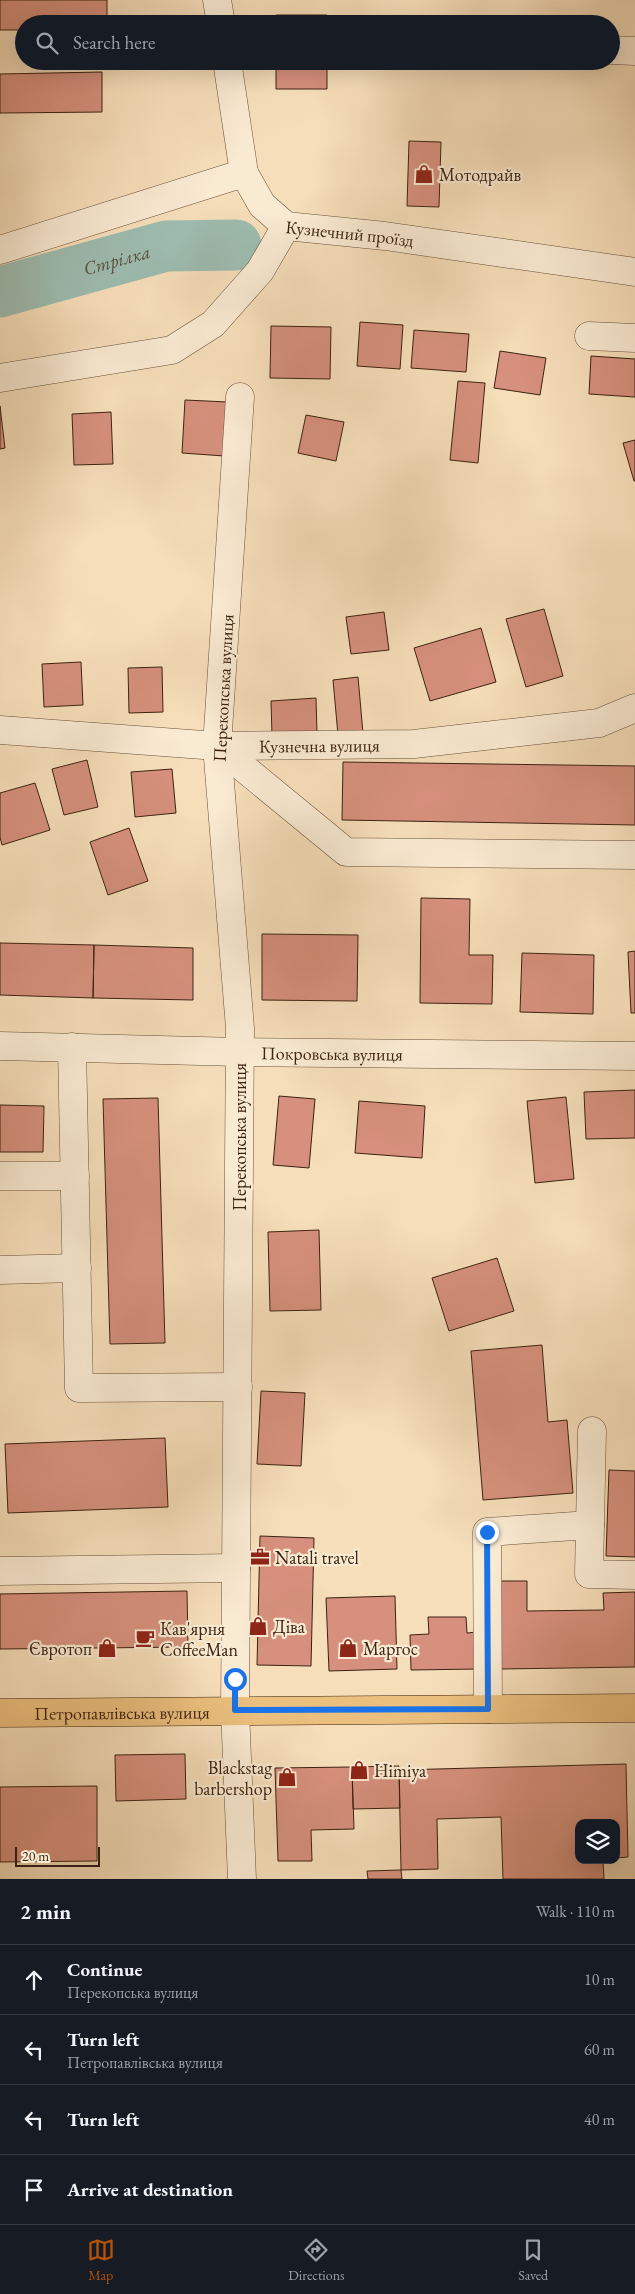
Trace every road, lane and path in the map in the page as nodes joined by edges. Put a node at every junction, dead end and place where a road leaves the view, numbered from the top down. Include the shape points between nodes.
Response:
1 (217, 0) edge
2 (220, 15) edge
3 (620, 51) edge
4 (635, 52) edge
5 (228, 70) edge
6 (244, 173) junction
7 (286, 226) junction
8 (0, 250) edge
9 (635, 272) edge
10 (589, 336) dead end
11 (635, 338) edge
12 (0, 378) edge
13 (240, 397) dead end
14 (635, 708) edge
15 (0, 730) edge
16 (217, 746) junction
17 (635, 855) edge
18 (0, 1046) edge
19 (72, 1047) junction
20 (240, 1052) junction
21 (635, 1056) edge
22 (0, 1176) edge
23 (75, 1176) junction
24 (77, 1268) junction
25 (0, 1270) edge
26 (238, 1387) junction
27 (592, 1430) dead end
28 (590, 1525) junction
29 (236, 1568) junction
30 (0, 1571) edge
31 (635, 1575) edge
32 (635, 1708) edge
33 (488, 1709) junction
34 (235, 1710) junction
35 (0, 1713) edge
36 (242, 1879) edge

1 - 2 street
3 - 4 street
5 - 6 street
6 - 7 street via 262,205
6 - 8 street
7 - 9 street, Кузнечний проїзд via 385,236
7 - 12 street, Кузнечний проїзд via 260,271 212,324 172,350
10 - 11 street
13 - 16 street, Перекопська вулиця
14 - 16 street, Кузнечна вулиця via 599,723 414,744
15 - 16 street, Кузнечна вулиця
16 - 17 street via 346,852
16 - 20 street, Перекопська вулиця
18 - 19 street, Покровська вулиця
19 - 20 street, Покровська вулиця
19 - 23 street
20 - 21 street, Покровська вулиця
20 - 26 street, Перекопська вулиця
22 - 23 street
23 - 24 street
24 - 25 street
24 - 26 street via 79,1388
26 - 29 street, Перекопська вулиця
27 - 28 street
28 - 31 street via 589,1574
28 - 33 street via 487,1532
29 - 30 street
29 - 34 street, Перекопська вулиця
32 - 33 main road, Петропавлівська вулиця
33 - 34 main road, Петропавлівська вулиця
34 - 35 main road, Петропавлівська вулиця
34 - 36 street, Перекопська вулиця

